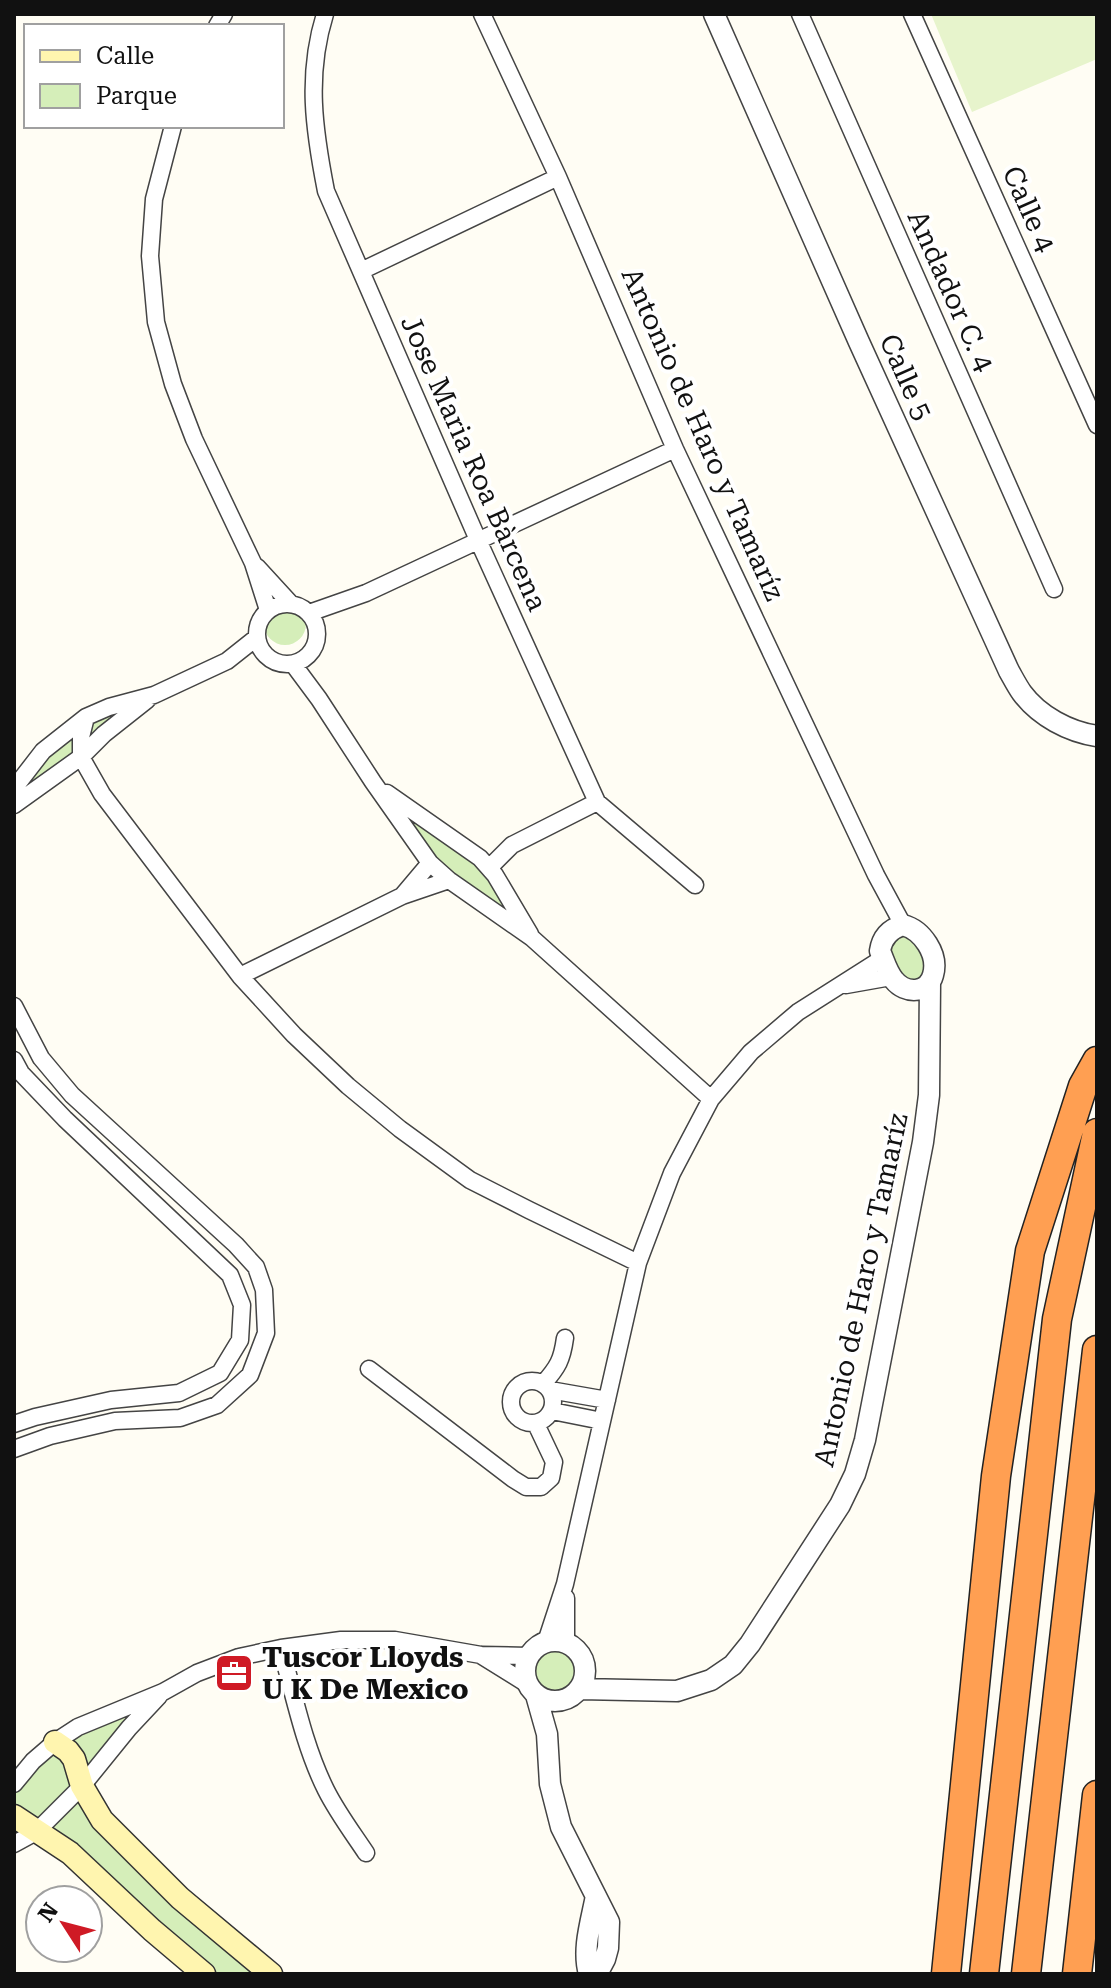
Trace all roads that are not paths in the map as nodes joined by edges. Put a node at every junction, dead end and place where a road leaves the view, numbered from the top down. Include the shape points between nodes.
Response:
1 (325, 14) edge
2 (482, 14) edge
3 (714, 14) edge
4 (800, 14) edge
5 (912, 14) edge
6 (172, 128) edge
7 (558, 177) junction
8 (361, 271) junction
9 (1097, 425) edge
10 (675, 449) junction
11 (478, 540) junction
12 (253, 563) junction
13 (1054, 589) dead end
14 (290, 603) junction
15 (268, 610) junction
16 (313, 620) junction
17 (256, 638) junction
18 (266, 656) junction
19 (300, 660) junction
20 (227, 661) junction
21 (154, 695) junction
22 (86, 717) junction
23 (1090, 735) edge
24 (81, 757) junction
25 (373, 782) junction
26 (14, 791) edge
27 (597, 802) junction
28 (14, 805) edge
29 (443, 833) junction
30 (512, 845) junction
31 (468, 849) junction
32 (427, 859) junction
33 (492, 871) junction
34 (449, 880) junction
35 (695, 885) dead end
36 (471, 895) junction
37 (402, 896) junction
38 (897, 928) junction
39 (532, 938) junction
40 (887, 968) junction
41 (240, 976) junction
42 (921, 987) junction
43 (14, 1006) edge
44 (14, 1060) edge
45 (1097, 1061) edge
46 (711, 1099) junction
47 (1097, 1133) edge
48 (638, 1263) junction
49 (565, 1338) dead end
50 (1097, 1350) edge
51 (369, 1369) dead end
52 (547, 1387) junction
53 (607, 1400) junction
54 (552, 1411) junction
55 (602, 1421) junction
56 (14, 1424) edge
57 (536, 1424) junction
58 (14, 1449) edge
59 (556, 1642) junction
60 (281, 1648) junction
61 (481, 1655) junction
62 (528, 1656) junction
63 (585, 1666) junction
64 (631, 1689) junction
65 (531, 1690) junction
66 (163, 1692) junction
67 (571, 1695) junction
68 (547, 1734) junction
69 (55, 1742) junction
70 (14, 1784) edge
71 (82, 1786) junction
72 (1097, 1795) edge
73 (14, 1816) edge
74 (36, 1832) junction
75 (14, 1844) edge
76 (366, 1853) dead end
77 (596, 1896) junction
78 (204, 1974) edge
79 (271, 1974) edge
80 (589, 1974) edge
81 (597, 1974) edge
82 (946, 1974) edge
83 (984, 1974) edge
84 (1026, 1974) edge
85 (1077, 1974) edge

1 - 8 street, Jose Maria Roa Bàrcena via 312,86 316,139 326,191
2 - 7 street, Antonio de Haro y Tamaríz
3 - 23 street, Calle 5 via 1009,671 1042,713
4 - 13 street, Andador C. 4
5 - 9 street, Calle 4
6 - 12 street via 154,199 150,256 156,322 194,439
7 - 8 street
7 - 10 street, Antonio de Haro y Tamaríz
8 - 11 street, Jose Maria Roa Bàrcena
10 - 11 street
10 - 38 street, Antonio de Haro y Tamaríz
11 - 16 street
11 - 27 street, Jose Maria Roa Bàrcena
12 - 14 street
12 - 15 street
14 - 15 street
14 - 16 street
15 - 17 street
16 - 19 street via 318,636 314,649
17 - 18 street
17 - 20 street
18 - 19 street via 283,665
18 - 20 street
19 - 25 street
20 - 21 street
21 - 22 street
21 - 24 street
22 - 24 street
22 - 26 street via 43,751
24 - 28 street
24 - 41 street via 102,794
25 - 29 street
25 - 32 street
27 - 30 street
27 - 35 street, Jose Maria Roa Bàrcena
29 - 31 street
29 - 32 street via 425,846
30 - 31 street
30 - 33 street
31 - 33 street
32 - 34 street
32 - 37 street
33 - 36 street via 488,891
33 - 39 street
34 - 36 street
34 - 37 street
36 - 39 street
37 - 41 street
38 - 40 street via 881,944
38 - 42 street via 919,932 929,948 934,973
39 - 46 street
40 - 42 street via 896,983
40 - 46 street via 836,987 798,1012 751,1052
41 - 48 street via 348,1086 470,1180
42 - 64 street, Antonio de Haro y Tamaríz via 929,1022 923,1142 855,1474 840,1505 733,1665 711,1680 677,1691
43 - 58 street via 41,1058 72,1095 256,1267 264,1290 266,1333 250,1375 217,1405 180,1418 115,1421
44 - 56 street via 65,1119 230,1275 242,1305 240,1340 220,1373 179,1393 111,1400
45 - 82 highway via 1083,1086 1030,1251 996,1476
46 - 48 street via 672,1173
47 - 83 highway via 1057,1319
48 - 53 street
49 - 52 street
50 - 84 highway
51 - 57 street via 526,1487 541,1487 551,1478 554,1462
52 - 53 street
52 - 54 street via 554,1400
52 - 57 street via 523,1383 511,1399 517,1418
53 - 55 street
54 - 55 street
54 - 57 street
55 - 59 street
59 - 62 street via 534,1648
59 - 63 street via 576,1649
60 - 61 street via 395,1640
60 - 66 street via 239,1657
60 - 76 street via 311,1754 330,1798
61 - 62 street
61 - 65 street
62 - 65 street via 524,1670
63 - 64 street, Antonio de Haro y Tamaríz
63 - 67 street via 585,1677
64 - 67 street, Antonio de Haro y Tamaríz
65 - 67 street via 548,1701
65 - 68 street
66 - 69 street
66 - 71 street
67 - 68 street
68 - 77 street via 550,1784 561,1827
69 - 70 street
69 - 71 main road via 74,1759
71 - 74 street
71 - 79 main road via 102,1820 180,1898
72 - 85 highway
73 - 74 main road
74 - 75 street
74 - 78 main road via 70,1853
77 - 80 street via 587,1943
77 - 81 street via 610,1935

